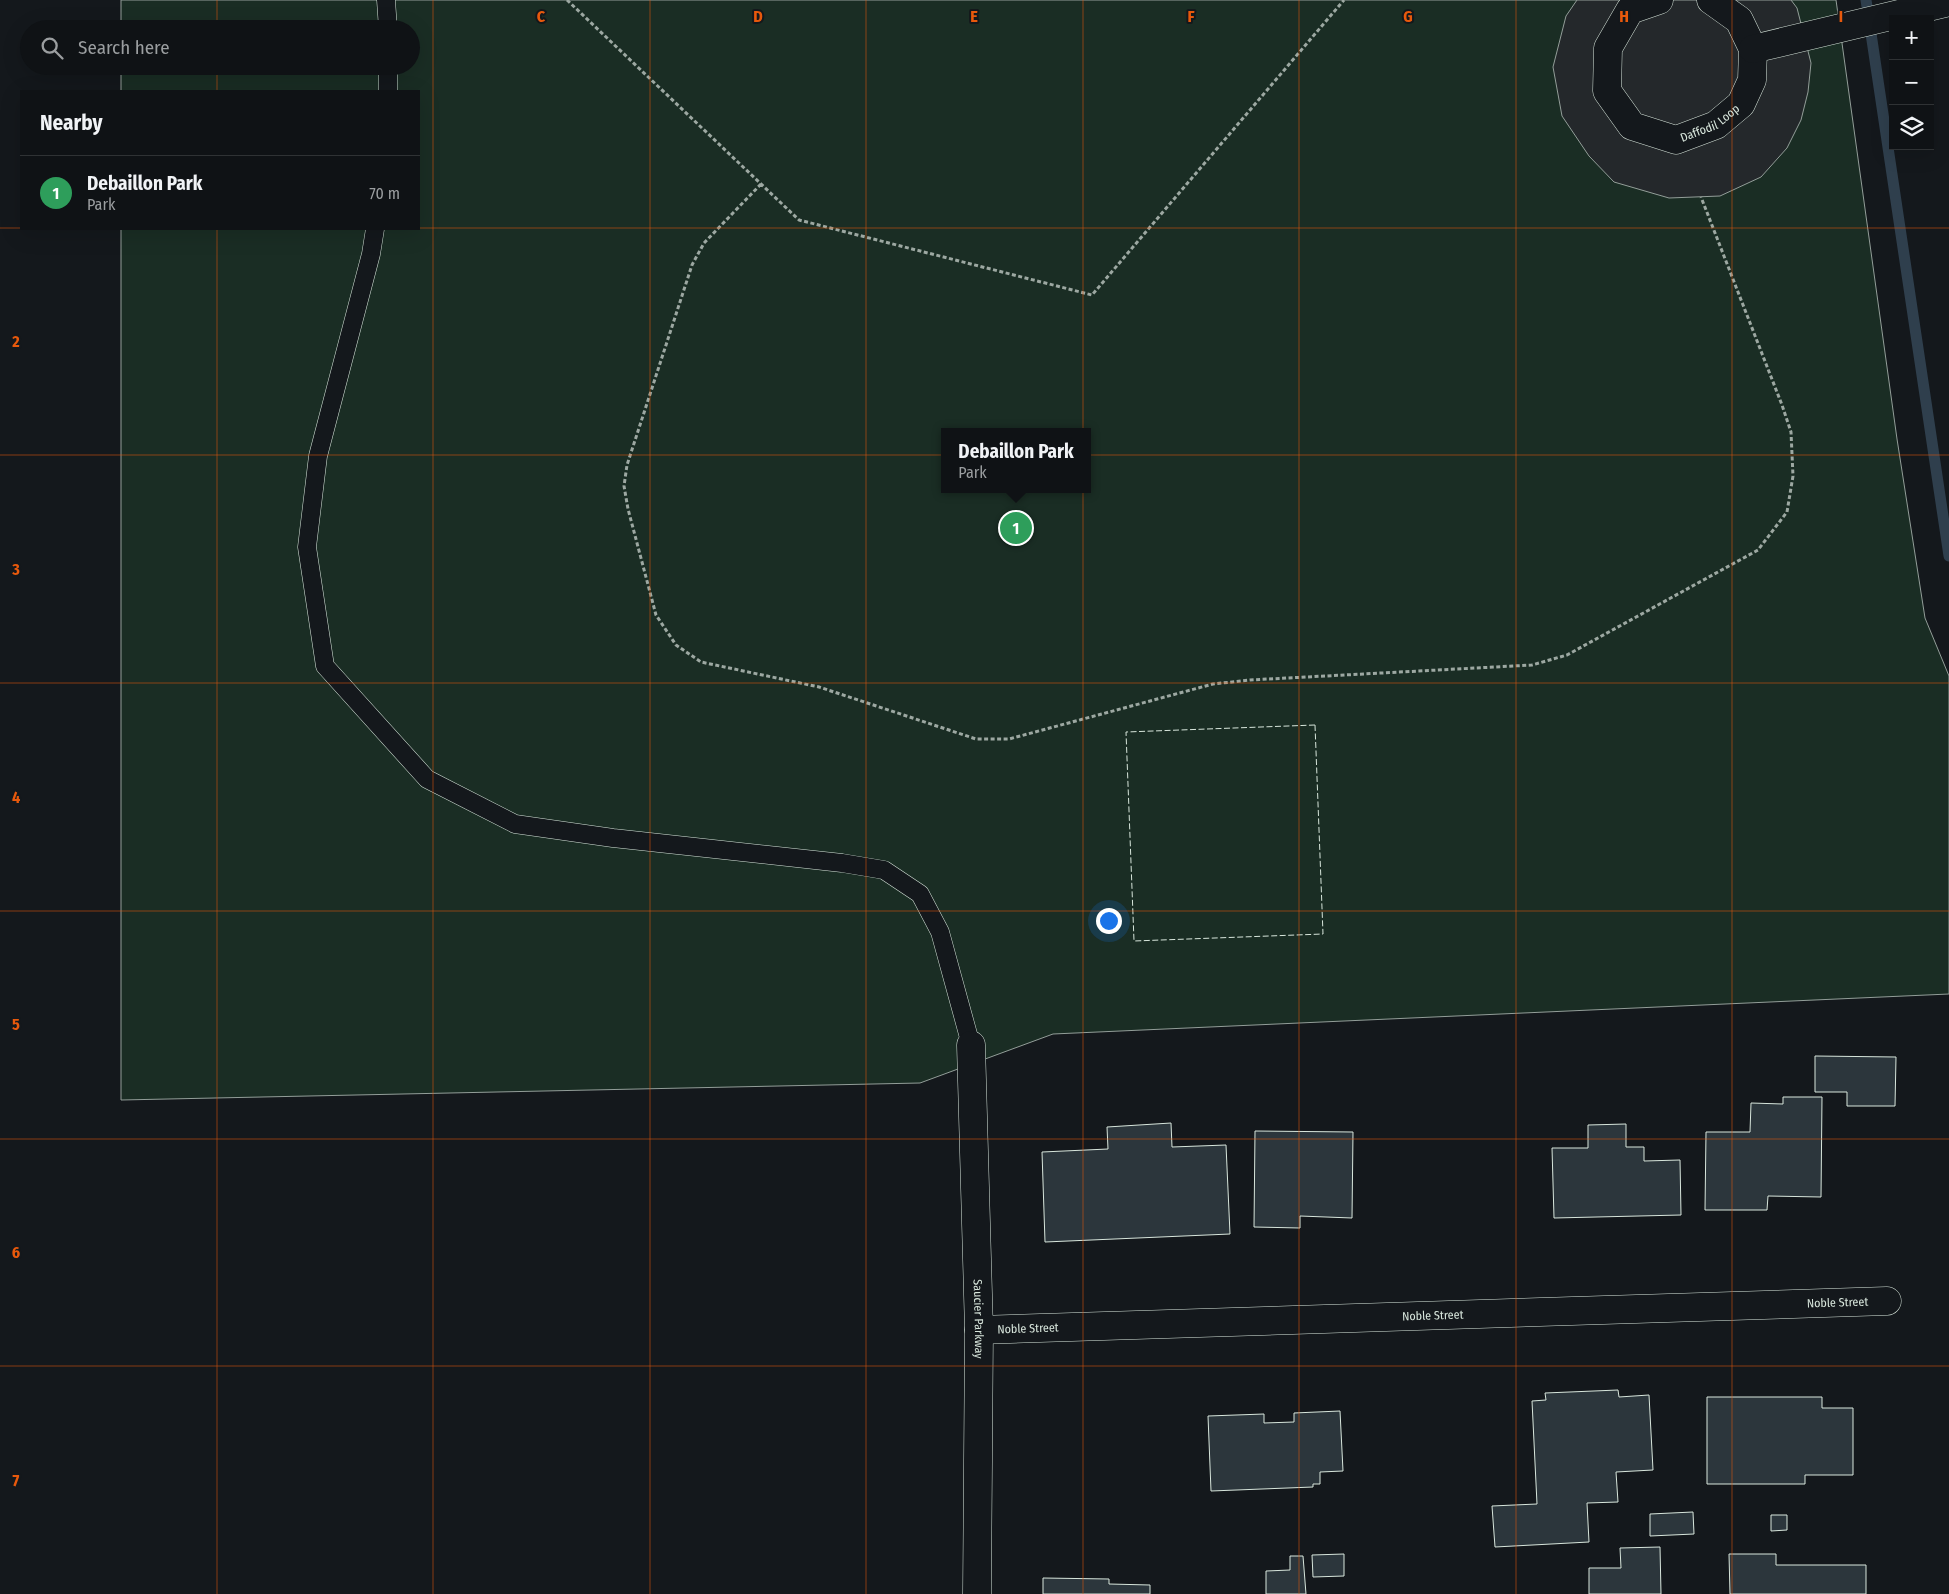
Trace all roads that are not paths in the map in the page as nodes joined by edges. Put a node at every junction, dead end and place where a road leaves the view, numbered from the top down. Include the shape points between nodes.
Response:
1 (386, 0) edge
2 (1659, 0) edge
3 (1711, 0) edge
4 (1949, 2) edge
5 (387, 20) edge
6 (1753, 49) junction
7 (388, 75) edge
8 (388, 90) edge
9 (375, 230) edge
10 (971, 1045) joint
11 (1887, 1301) dead end
12 (979, 1330) junction
13 (977, 1594) edge

1 - 5 lane
2 - 6 street, Daffodil Loop via 1630,10 1608,48 1607,91 1632,126 1676,140 1716,125 1741,104 1752,80
3 - 6 street, Daffodil Loop via 1740,20
4 - 6 street
7 - 8 lane
9 - 10 lane via 318,456 308,538 325,666 427,779 515,824 884,870 920,894 940,932
10 - 12 street, Saucier Parkway
11 - 12 street, Noble Street
12 - 13 street, Saucier Parkway

